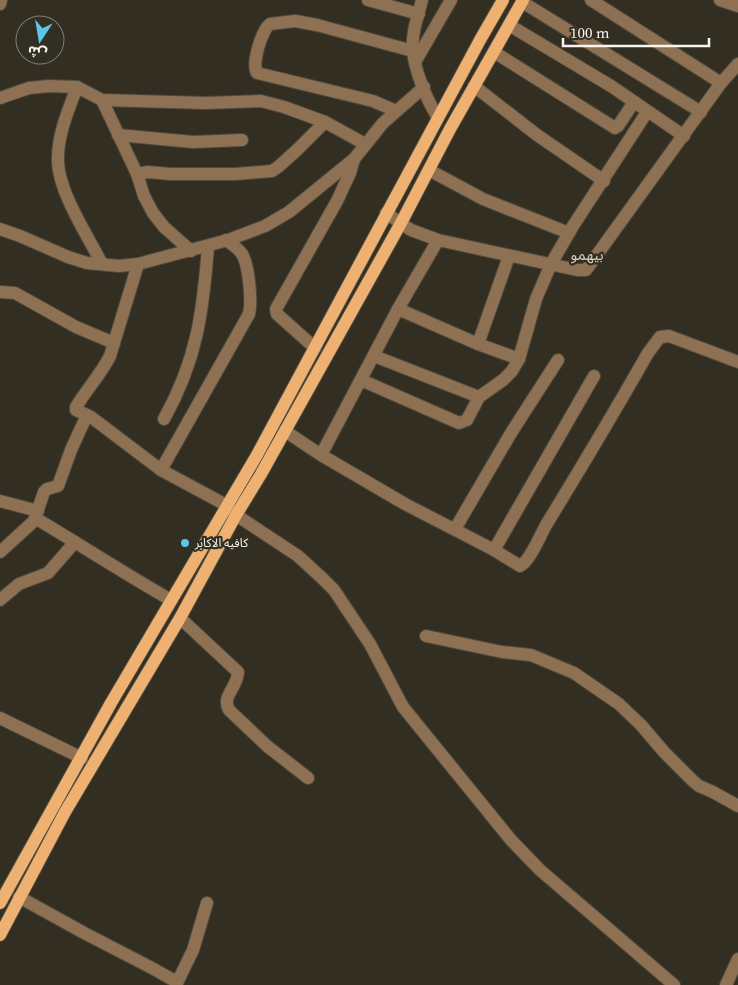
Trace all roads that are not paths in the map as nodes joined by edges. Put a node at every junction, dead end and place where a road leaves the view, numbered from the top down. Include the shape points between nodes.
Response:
1 (1, 0) edge
2 (368, 0) edge
3 (422, 0) edge
4 (451, 0) edge
5 (503, 0) edge
6 (592, 0) edge
7 (720, 0) edge
8 (523, 1) edge
9 (0, 4) edge
10 (738, 6) edge
11 (419, 14) junction
12 (509, 25) junction
13 (494, 52) junction
14 (414, 57) junction
15 (738, 64) edge
16 (720, 84) junction
17 (474, 86) junction
18 (76, 87) junction
19 (424, 87) junction
20 (0, 98) edge
21 (102, 100) junction
22 (634, 102) junction
23 (396, 111) junction
24 (648, 112) junction
25 (702, 112) junction
26 (438, 118) junction
27 (324, 122) junction
28 (118, 135) junction
29 (684, 136) junction
30 (242, 140) dead end
31 (365, 144) junction
32 (354, 159) junction
33 (429, 170) junction
34 (137, 174) junction
35 (604, 181) junction
36 (386, 213) junction
37 (401, 223) junction
38 (0, 229) edge
39 (569, 233) junction
40 (226, 240) junction
41 (438, 240) junction
42 (208, 246) junction
43 (191, 251) junction
44 (509, 256) junction
45 (102, 264) junction
46 (138, 264) junction
47 (551, 264) junction
48 (0, 292) edge
49 (398, 309) junction
50 (114, 343) junction
51 (478, 344) junction
52 (315, 348) junction
53 (374, 356) junction
54 (519, 359) junction
55 (558, 360) dead end
56 (738, 362) edge
57 (594, 376) dead end
58 (362, 380) junction
59 (480, 397) junction
60 (87, 415) junction
61 (164, 419) dead end
62 (286, 431) junction
63 (321, 455) junction
64 (161, 470) junction
65 (0, 502) edge
66 (226, 505) junction
67 (36, 514) junction
68 (236, 515) junction
69 (455, 530) junction
70 (75, 542) junction
71 (494, 550) junction
72 (0, 552) edge
73 (0, 600) edge
74 (171, 600) junction
75 (180, 618) junction
76 (426, 636) dead end
77 (0, 718) edge
78 (82, 758) junction
79 (308, 778) dead end
80 (738, 806) edge
81 (19, 897) junction
82 (0, 903) edge
83 (207, 903) dead end
84 (0, 935) edge
85 (738, 959) edge
86 (176, 984) edge
87 (674, 985) edge
88 (726, 985) edge

1 - 9 street
2 - 11 street
3 - 11 street
4 - 14 street
5 - 26 main road
6 - 16 street
7 - 10 street
8 - 12 main road
8 - 25 street
11 - 14 street via 414,32
12 - 13 main road
12 - 22 street
13 - 17 main road
13 - 22 street via 615,128
14 - 19 street
14 - 23 street via 317,25 295,22 270,24 263,31 254,67 257,73 373,101
15 - 16 street
16 - 25 street
17 - 33 main road
17 - 35 street
18 - 20 street via 29,88
18 - 21 street
18 - 45 street via 62,130 58,162 61,180
19 - 23 street
19 - 26 street
21 - 27 street via 260,101 284,106
21 - 28 street
22 - 24 street
23 - 31 street
24 - 29 street
24 - 35 street
25 - 29 street
26 - 36 main road
27 - 31 street
27 - 34 street via 285,162 272,170 236,174
28 - 30 street via 192,142
28 - 34 street
29 - 47 street via 586,270
31 - 32 street
32 - 40 street via 276,220
32 - 52 street via 337,201 276,307 278,314
33 - 37 main road
33 - 39 street via 483,198
34 - 43 street via 153,214
35 - 39 street
36 - 37 street
36 - 52 main road
37 - 41 street
37 - 62 main road
38 - 45 street via 68,258
39 - 47 street
40 - 42 street
40 - 64 street via 243,255 250,308 242,329
41 - 44 street
41 - 49 street
42 - 43 street
42 - 61 street via 201,320 195,345 189,366
43 - 46 street
44 - 47 street
44 - 51 street
45 - 46 street
46 - 50 street
47 - 54 street via 536,299
48 - 50 street via 15,293 76,327
49 - 51 street
49 - 53 street
50 - 60 street via 104,367 76,407
51 - 54 street
52 - 66 main road
53 - 58 street
53 - 59 street
54 - 59 street via 508,375
55 - 69 street
56 - 71 street via 668,336 660,337 651,347 526,562 520,566
57 - 71 street
58 - 59 street via 459,423 467,420
58 - 63 street
60 - 64 street
60 - 67 street via 58,486 44,492
62 - 63 street
62 - 68 main road
63 - 69 street
64 - 66 street
65 - 67 street
66 - 68 street
66 - 74 main road
67 - 70 street
67 - 72 street via 31,524
68 - 75 main road
68 - 87 street via 298,556 334,590 370,644 402,707 525,855
69 - 71 street
70 - 73 street via 48,573 19,584
70 - 74 street
74 - 78 main road
75 - 79 street via 238,672 226,705 267,746
75 - 81 main road via 65,812
76 - 80 street via 531,655 574,673 618,704 699,786
77 - 78 street
78 - 82 main road
81 - 84 main road
81 - 86 street via 150,966
83 - 86 street via 192,950
85 - 88 street

